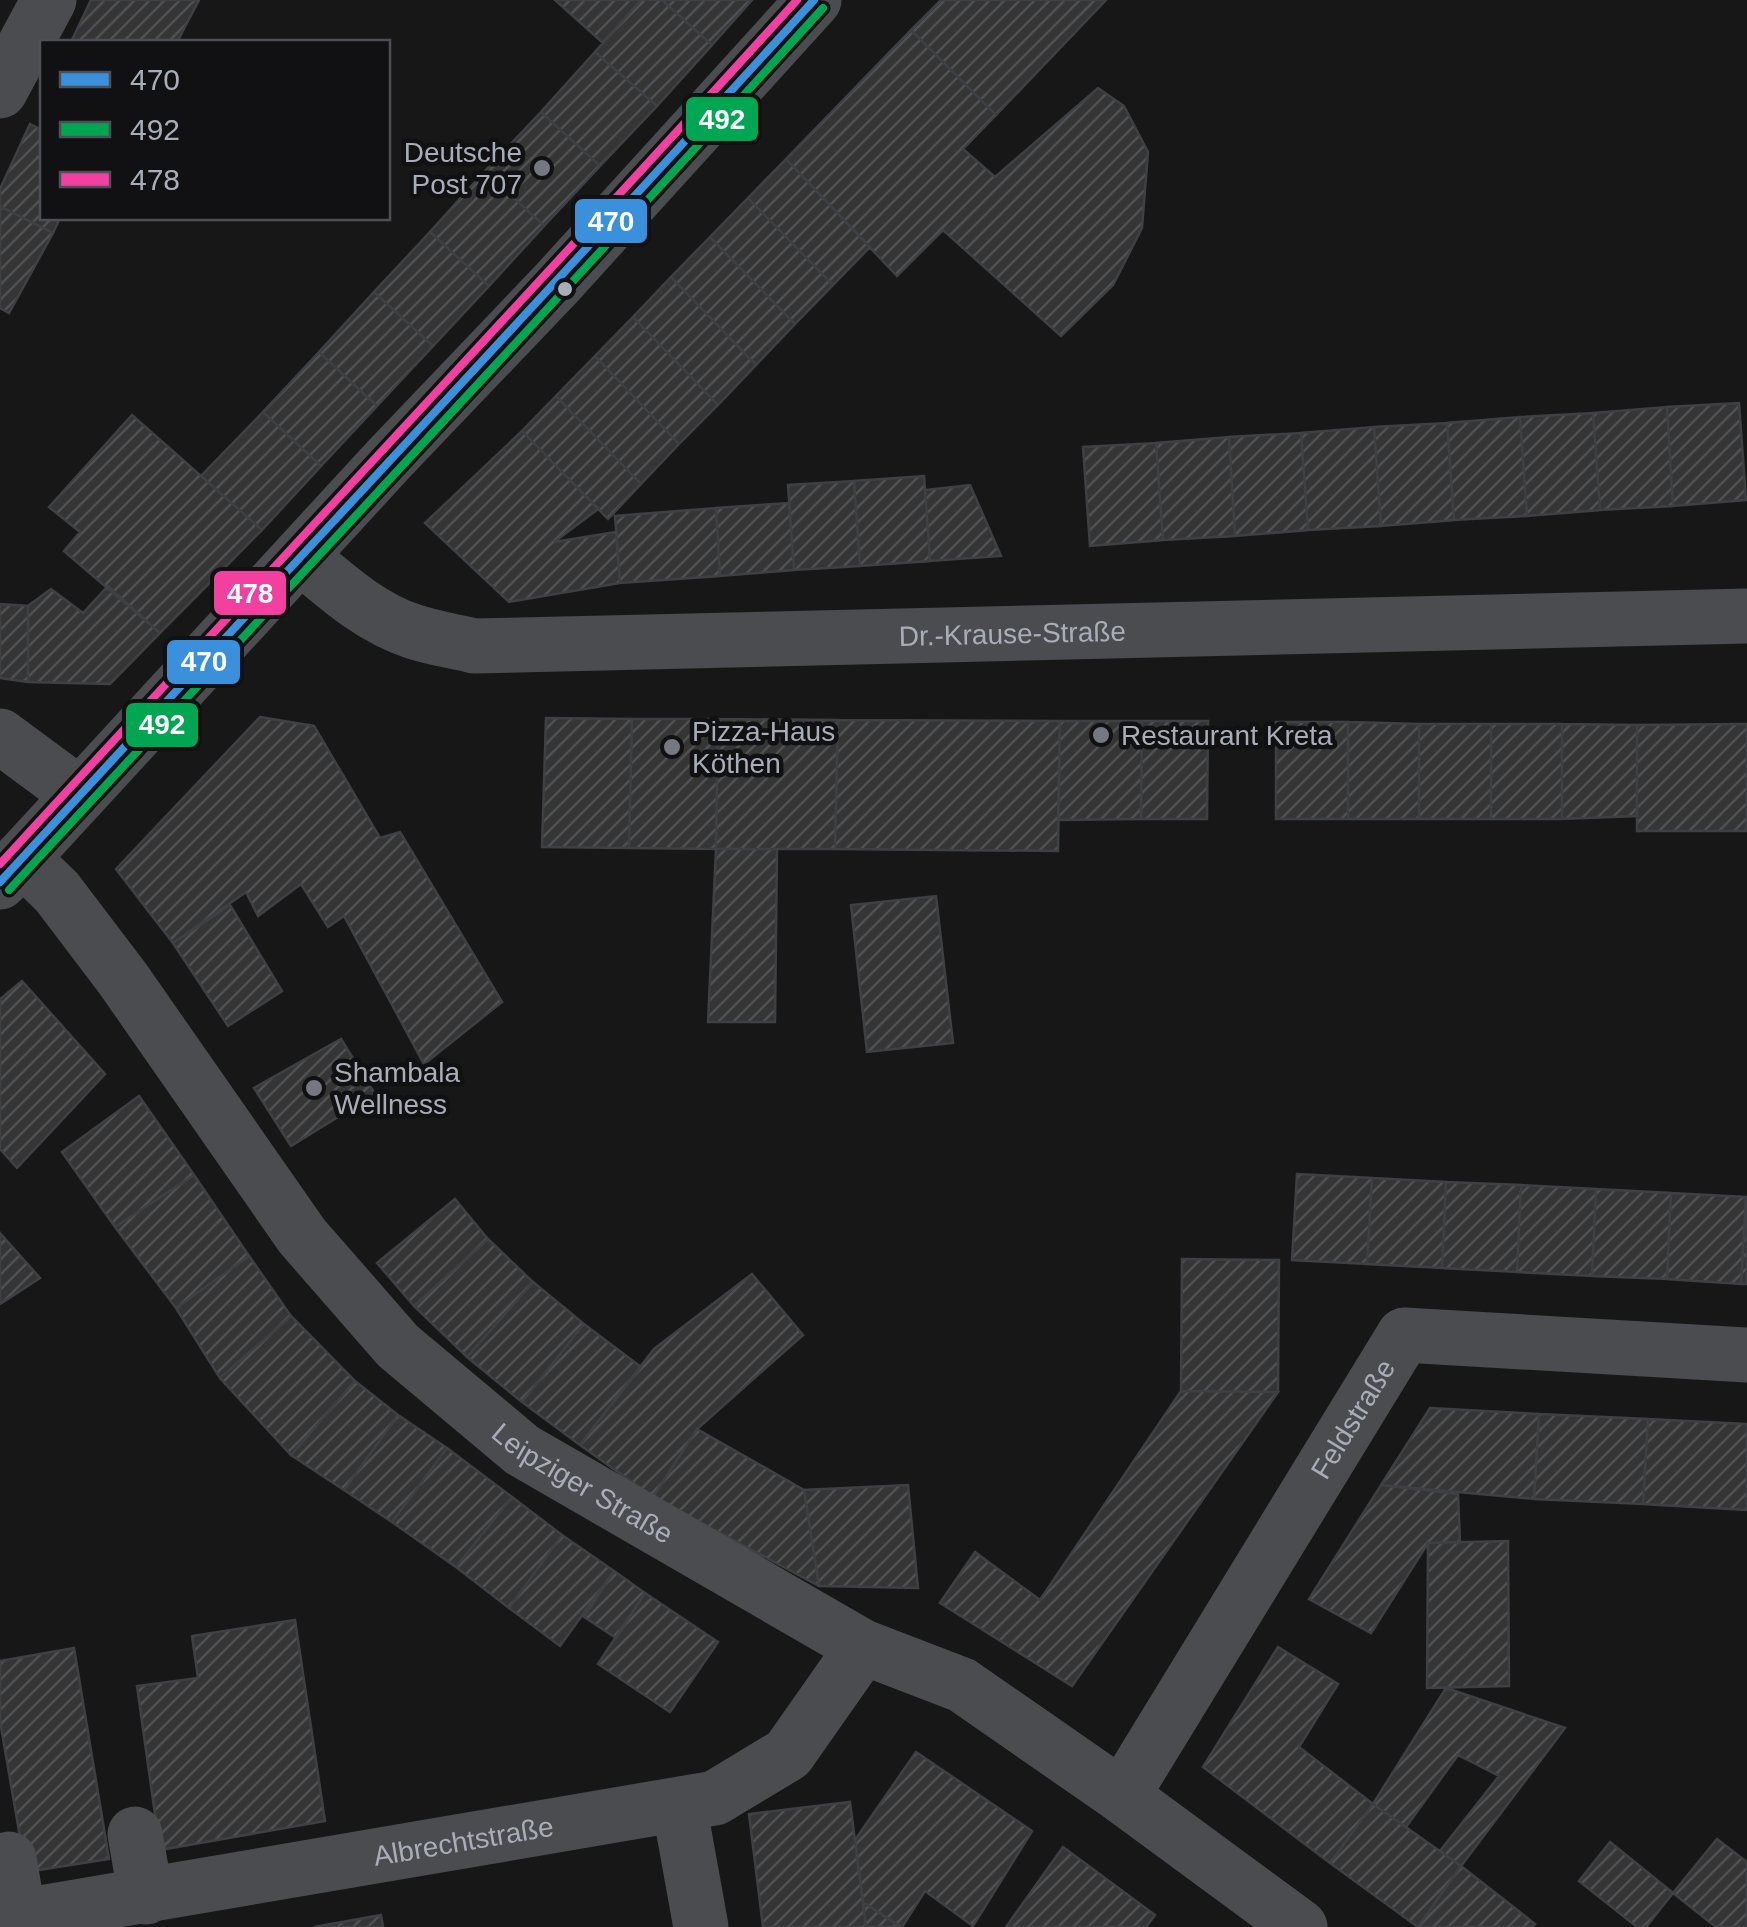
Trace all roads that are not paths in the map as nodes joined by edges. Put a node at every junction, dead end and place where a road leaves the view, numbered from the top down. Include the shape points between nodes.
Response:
1 (49, 0) edge
2 (814, 0) edge
3 (0, 92) edge
4 (300, 556) junction
5 (1747, 616) edge
6 (0, 736) edge
7 (80, 795) junction
8 (11, 870) edge
9 (1747, 1354) edge
10 (864, 1647) junction
11 (1122, 1796) junction
12 (680, 1805) junction
13 (135, 1834) dead end
14 (9, 1859) dead end
15 (146, 1897) junction
16 (10, 1918) edge
17 (701, 1927) edge
18 (1300, 1927) edge

1 - 3 street
2 - 4 street
4 - 5 street, Dr.-Krause-Straße via 374,613 410,631 474,646
4 - 7 street
6 - 7 street
7 - 8 street
8 - 10 street, Leipziger Straße via 57,892 302,1236 398,1346 522,1450
9 - 11 street, Feldstraße via 1404,1335
10 - 11 street, Leipziger Straße via 962,1685
10 - 12 street, Albrechtstraße via 788,1754 715,1798
11 - 18 street, Leipziger Straße
12 - 15 street, Albrechtstraße
12 - 17 street
13 - 15 street
14 - 16 street
15 - 16 street, Albrechtstraße

